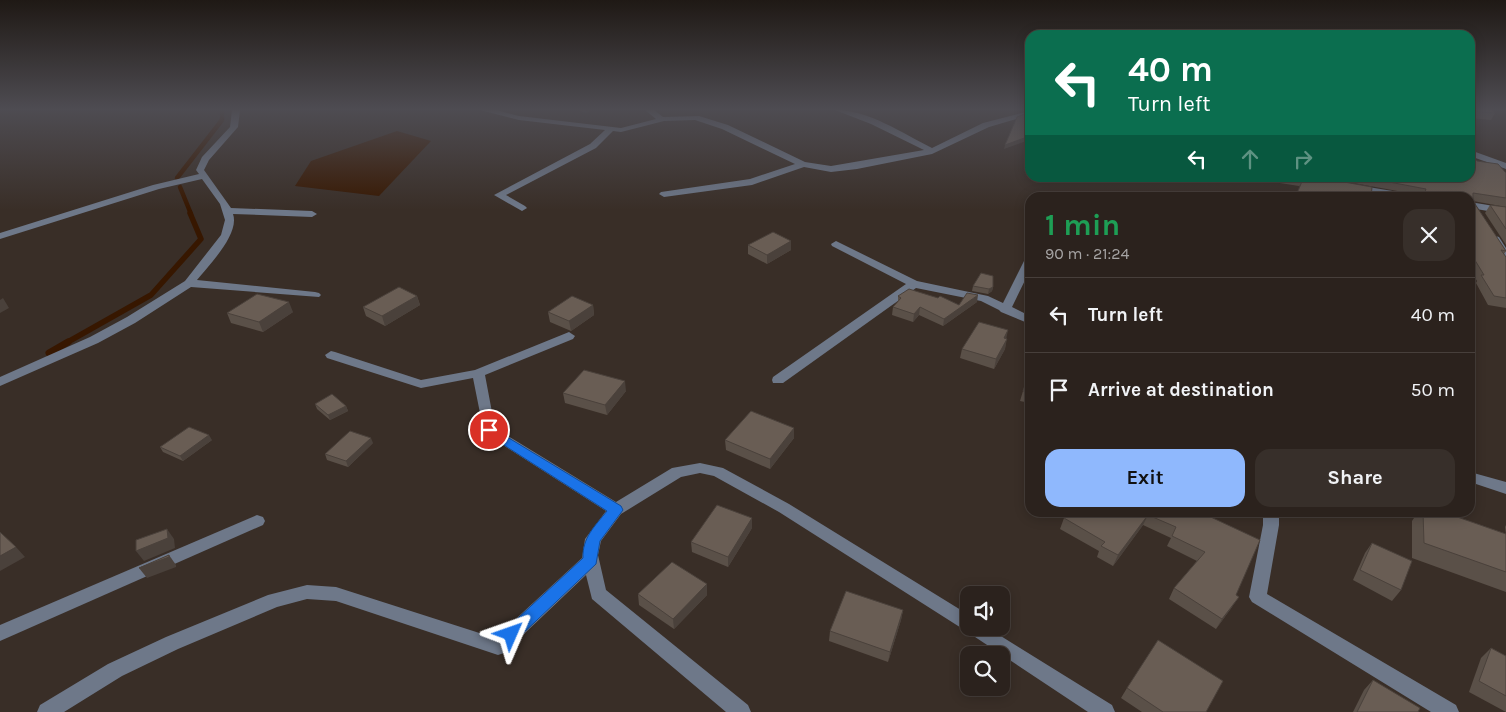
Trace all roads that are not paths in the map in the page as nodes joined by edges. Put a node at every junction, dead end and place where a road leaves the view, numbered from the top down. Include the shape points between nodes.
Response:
1 (219, 143) edge
2 (596, 143) edge
3 (759, 143) edge
4 (916, 143) edge
5 (948, 143) edge
6 (932, 151) junction
7 (1475, 155) edge
8 (803, 164) junction
9 (1506, 166) edge
10 (204, 176) junction
11 (1343, 185) edge
12 (1383, 192) edge
13 (664, 194) dead end
14 (1475, 206) edge
15 (522, 208) dead end
16 (1475, 209) edge
17 (1506, 211) edge
18 (228, 212) junction
19 (312, 214) dead end
20 (0, 236) edge
21 (836, 244) dead end
22 (1506, 256) edge
23 (1025, 269) edge
24 (189, 283) junction
25 (914, 284) junction
26 (315, 295) dead end
27 (1005, 310) junction
28 (1025, 318) edge
29 (569, 336) dead end
30 (331, 355) dead end
31 (478, 373) junction
32 (778, 380) dead end
33 (0, 382) edge
34 (1475, 479) edge
35 (1506, 488) edge
36 (616, 510) junction
37 (1271, 517) edge
38 (257, 521) dead end
39 (591, 560) junction
40 (960, 618) edge
41 (0, 633) edge
42 (986, 636) edge
43 (47, 712) edge
44 (742, 712) edge
45 (1105, 712) edge
46 (1449, 712) edge

1 - 10 street via 205,159 200,170
2 - 15 street via 499,196
3 - 8 street
4 - 6 street
5 - 6 street
6 - 8 street via 839,168
7 - 9 street
8 - 13 street via 752,182
10 - 18 street
10 - 20 street
11 - 12 street
14 - 17 street
16 - 22 street
18 - 19 street
18 - 24 street via 230,220 226,235
21 - 25 street
23 - 27 street
24 - 26 street
24 - 33 street via 94,340
25 - 27 street via 984,298
25 - 32 street
27 - 28 street
29 - 31 street
30 - 31 street via 421,384
31 - 36 street via 489,430
34 - 35 street
36 - 39 street via 593,539
36 - 40 street via 677,472 700,468 718,472 784,508
37 - 46 street via 1258,597
38 - 41 street
39 - 43 street via 498,647 336,594 307,592 274,600 172,643 115,670
39 - 44 street via 598,594
42 - 45 street

